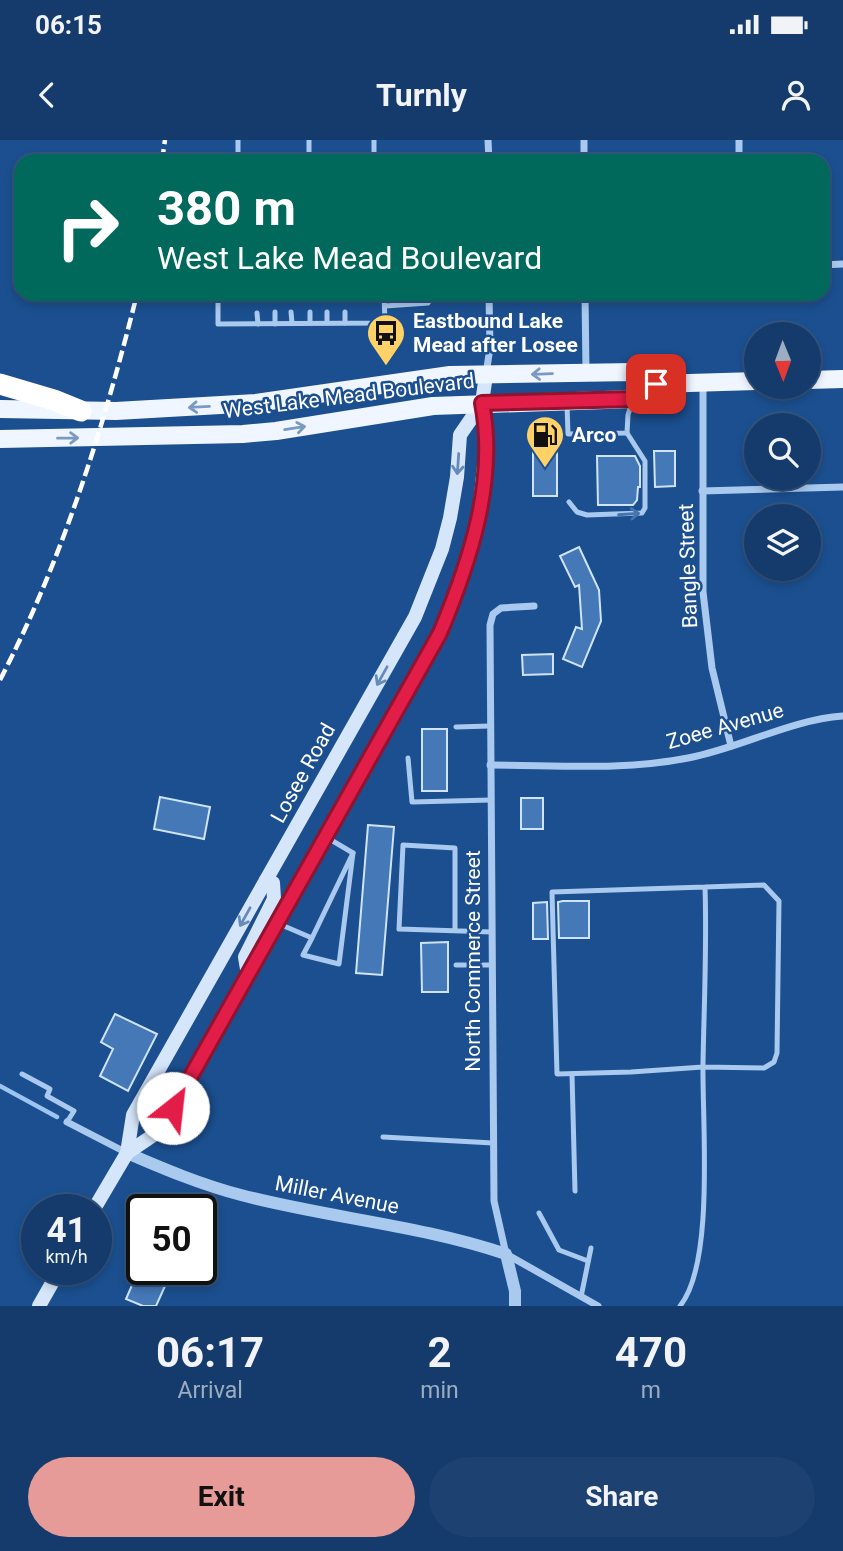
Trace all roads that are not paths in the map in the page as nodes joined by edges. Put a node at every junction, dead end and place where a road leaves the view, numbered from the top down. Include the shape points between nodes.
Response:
1 (218, 301) edge
2 (384, 301) edge
3 (429, 301) edge
4 (489, 301) edge
5 (585, 301) edge
6 (384, 306) junction
7 (275, 312) dead end
8 (291, 312) dead end
9 (310, 312) dead end
10 (327, 312) dead end
11 (345, 312) dead end
12 (257, 313) dead end
13 (363, 313) dead end
14 (292, 323) junction
15 (310, 323) junction
16 (327, 323) junction
17 (345, 323) junction
18 (363, 323) junction
19 (257, 324) junction
20 (275, 324) junction
21 (586, 372) junction
22 (486, 375) junction
23 (843, 379) edge
24 (821, 380) edge
25 (744, 382) edge
26 (704, 383) junction
27 (0, 384) edge
28 (656, 384) junction
29 (633, 399) junction
30 (567, 400) junction
31 (482, 403) junction
32 (0, 409) edge
33 (80, 411) junction
34 (627, 433) junction
35 (0, 439) edge
36 (843, 487) edge
37 (702, 491) junction
38 (569, 502) dead end
39 (534, 606) dead end
40 (843, 716) edge
41 (490, 726) junction
42 (456, 727) dead end
43 (731, 746) junction
44 (408, 758) dead end
45 (490, 765) junction
46 (491, 800) junction
47 (326, 837) junction
48 (353, 853) junction
49 (267, 880) junction
50 (705, 887) junction
51 (277, 923) junction
52 (455, 931) junction
53 (492, 932) junction
54 (312, 938) junction
55 (456, 965) dead end
56 (492, 965) junction
57 (248, 975) junction
58 (703, 1067) junction
59 (572, 1073) junction
60 (22, 1074) dead end
61 (67, 1122) joint
62 (383, 1137) dead end
63 (493, 1143) junction
64 (127, 1153) junction
65 (575, 1191) dead end
66 (103, 1194) edge
67 (539, 1213) dead end
68 (591, 1248) dead end
69 (506, 1254) junction
70 (588, 1261) junction
71 (51, 1285) edge
72 (582, 1297) junction
73 (39, 1306) edge
74 (515, 1306) edge
75 (598, 1306) edge
76 (680, 1306) edge

1 - 19 lane via 218,324
2 - 6 lane
3 - 6 lane
4 - 22 street, Losee Road
5 - 21 street
6 - 18 lane via 385,323
7 - 20 lane
8 - 14 lane
9 - 15 lane
10 - 16 lane
11 - 17 lane
12 - 19 lane
13 - 18 lane
14 - 15 lane
14 - 20 lane
15 - 16 lane
16 - 17 lane
17 - 18 lane
19 - 20 lane
21 -> 22 main road, West Lake Mead Boulevard
21 - 28 main road, West Lake Mead Boulevard via 634,372
22 - 31 main road, Losee Road
22 -> 33 main road, West Lake Mead Boulevard via 450,374 256,403
23 - 24 main road
25 - 26 main road, West Lake Mead Boulevard
26 - 28 main road, West Lake Mead Boulevard
26 - 37 street, Bangle Street
27 - 33 highway
28 - 29 main road
29 - 30 main road, West Lake Mead Boulevard
29 - 34 lane
30 - 31 main road, West Lake Mead Boulevard
30 - 34 lane via 568,434
35 -> 31 main road, West Lake Mead Boulevard via 276,431 433,406
31 - 47 main road, Losee Road via 487,429 478,524 454,600
31 -> 49 main road, Losee Road via 460,435 450,518 415,617
32 - 33 main road, West Lake Mead Boulevard
38 -> 34 lane via 587,515 642,513 645,461
36 - 37 street
37 - 43 street, Bangle Street via 704,604 712,668
39 - 41 street, North Commerce Street via 501,608 493,614
40 - 43 street, Zoee Avenue via 819,718
41 - 42 lane
41 - 45 street, North Commerce Street
43 - 45 street, Zoee Avenue via 649,764
44 - 46 lane via 412,802
45 - 46 street, North Commerce Street
46 - 53 street, North Commerce Street
47 - 48 lane
47 - 51 main road, Losee Road
48 - 54 lane
48 - 54 lane via 339,964 303,955
49 - 57 main road via 273,883 274,899 245,957
49 -> 64 main road, Losee Road via 134,1115
50 - 58 lane
50 - 58 lane via 764,885 779,901 774,1062 764,1068
50 - 59 lane via 552,892 556,1074
51 - 54 lane
51 - 57 main road, Losee Road
52 - 52 lane via 400,929 403,845 455,848
52 - 53 lane
53 - 56 street, North Commerce Street
55 - 56 lane
56 - 63 street, North Commerce Street
57 - 64 main road, Losee Road via 161,1130
58 - 59 lane
58 - 76 lane via 704,1217 696,1276
59 - 65 lane
60 - 61 lane via 50,1089 47,1096 74,1111
61 - 64 street, Miller Avenue
62 - 63 lane
63 - 69 street, North Commerce Street via 494,1201
64 - 66 main road, Losee Road
64 - 69 street, Miller Avenue via 243,1195 466,1241
67 - 70 lane via 559,1250
68 - 70 lane
69 - 72 street, Miller Avenue
69 - 74 street, North Commerce Street
70 - 72 lane
71 - 73 main road
72 - 75 street, Miller Avenue

